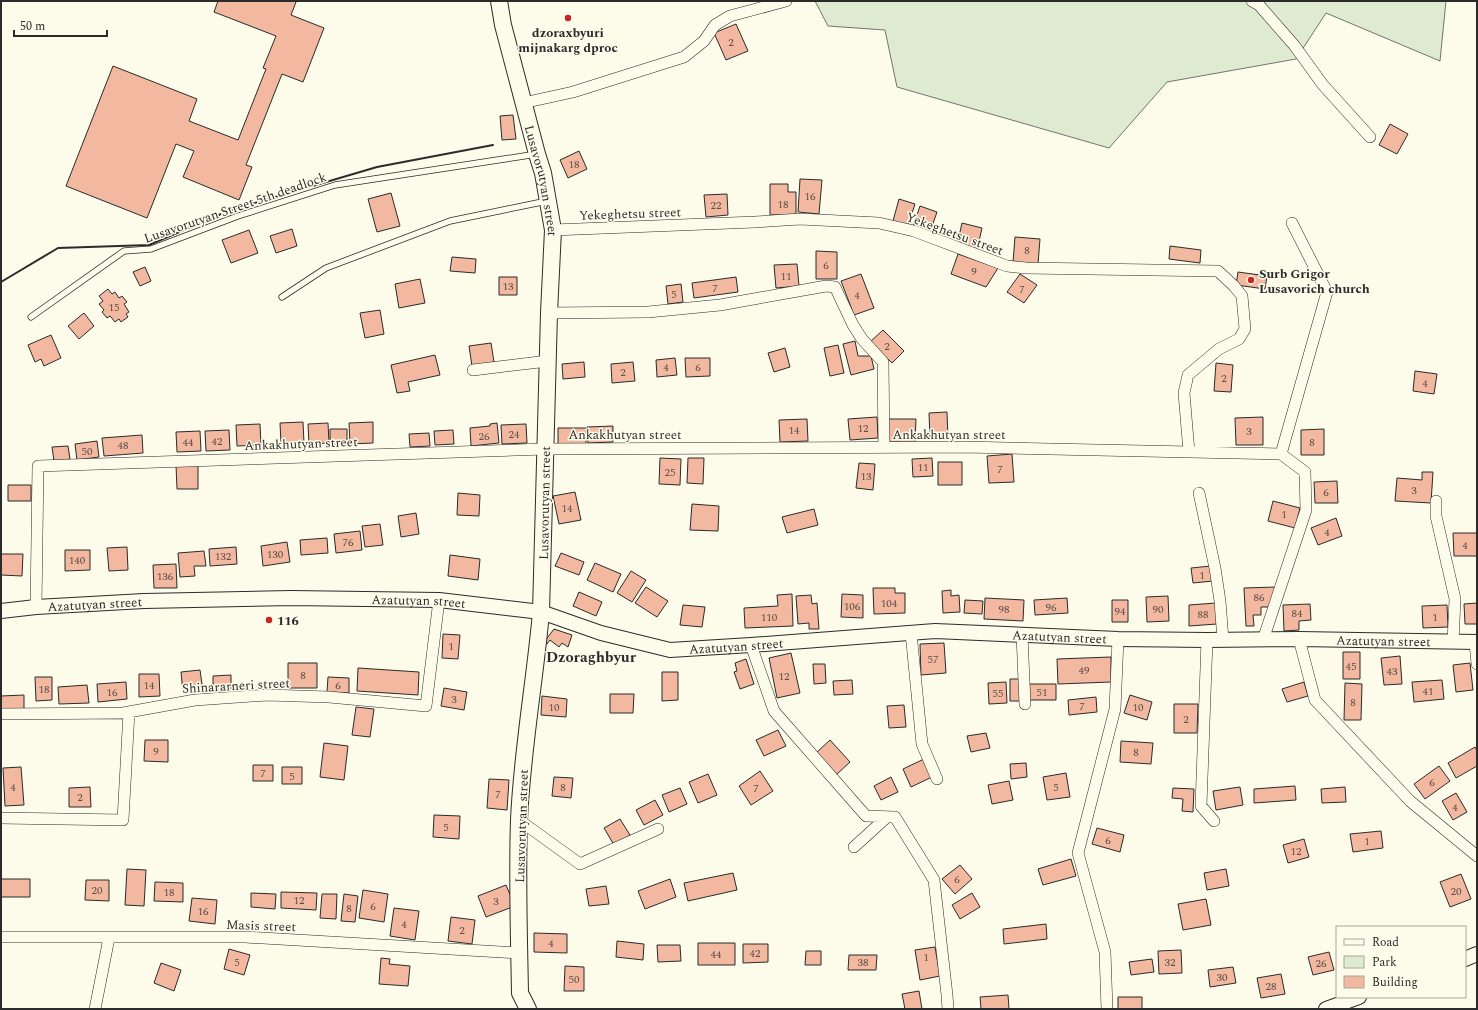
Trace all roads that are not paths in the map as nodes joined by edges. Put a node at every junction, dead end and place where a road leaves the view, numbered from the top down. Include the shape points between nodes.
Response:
1 (499, 1) edge
2 (786, 1) edge
3 (1252, 1) edge
4 (523, 103) junction
5 (1370, 137) dead end
6 (537, 154) junction
7 (549, 201) junction
8 (1292, 223) dead end
9 (553, 230) junction
10 (282, 297) dead end
11 (549, 314) junction
12 (31, 317) dead end
13 (548, 361) junction
14 (473, 370) dead end
15 (884, 447) junction
16 (545, 449) junction
17 (1189, 452) junction
18 (1281, 454) junction
19 (1199, 493) dead end
20 (1436, 501) dead end
21 (439, 600) junction
22 (36, 607) junction
23 (1, 611) edge
24 (541, 612) junction
25 (910, 633) junction
26 (1022, 635) junction
27 (1118, 639) junction
28 (1299, 639) junction
29 (1207, 640) junction
30 (1223, 640) junction
31 (1263, 640) junction
32 (1453, 642) junction
33 (1476, 642) edge
34 (751, 645) junction
35 (1477, 664) edge
36 (1025, 704) dead end
37 (129, 712) junction
38 (1, 714) edge
39 (937, 778) dead end
40 (887, 817) junction
41 (1, 818) edge
42 (519, 820) junction
43 (1214, 821) dead end
44 (658, 830) dead end
45 (854, 847) dead end
46 (1477, 856) edge
47 (1, 937) edge
48 (109, 938) junction
49 (520, 953) junction
50 (1477, 954) edge
51 (1466, 958) edge
52 (1356, 998) edge
53 (95, 1009) edge
54 (528, 1009) edge
55 (948, 1009) edge
56 (1107, 1009) edge
57 (1326, 1009) edge

1 - 4 main road, Lusavorutyan street
2 - 4 street via 730,16 715,25 704,41 684,57 573,92
3 - 5 street via 1259,5 1294,44 1323,85
4 - 6 main road, Lusavorutyan street
6 - 7 main road, Lusavorutyan street
6 - 12 lane, Lusavorutyan Street 5th deadlock via 335,185 238,216 151,249 124,251
7 - 9 main road, Lusavorutyan street
7 - 10 lane via 450,221 326,268
8 - 18 street via 1327,292
9 - 11 main road, Lusavorutyan street
9 - 17 street, Yekeghetsu street via 800,219 879,223 914,231 1007,266 1218,271 1242,296 1245,328 1238,339 1219,349 1188,375 1184,394
11 - 13 main road, Lusavorutyan street
11 - 15 street via 648,312 720,305 826,286 835,287 862,339 883,362
13 - 14 street
13 - 16 main road, Lusavorutyan street
15 - 16 street, Ankakhutyan street
15 - 17 street, Ankakhutyan street
16 - 22 street, Ankakhutyan street via 38,466
16 - 24 main road, Lusavorutyan street
17 - 18 street, Ankakhutyan street
18 - 31 street via 1305,472 1306,510
19 - 30 street via 1215,568
20 - 32 street via 1436,516 1455,599
21 - 22 street, Azatutyan street via 284,598 144,601
21 - 24 street, Azatutyan street
21 - 37 street, Shinararneri street via 426,706 329,697 267,695 195,700
22 - 23 street, Azatutyan street
24 - 34 street, Azatutyan street via 601,634 670,650
24 - 42 main road, Lusavorutyan street via 524,750
25 - 26 street, Azatutyan street via 935,631
25 - 34 street, Azatutyan street
25 - 39 street via 922,744
26 - 27 street, Azatutyan street
26 - 36 street
27 - 29 street, Azatutyan street
27 - 56 street via 1115,708 1078,852 1105,952
28 - 31 street, Azatutyan street
28 - 32 street, Azatutyan street
28 - 46 street via 1315,700 1410,801
29 - 30 street, Azatutyan street
29 - 43 street via 1201,806
30 - 31 street, Azatutyan street
32 - 33 street, Azatutyan street
33 - 35 street
34 - 40 street via 774,711 866,816
37 - 38 street, Shinararneri street
37 - 41 street via 123,820
40 - 45 street
40 - 55 street via 895,817 934,880
42 - 44 street via 580,864
42 - 49 main road, Lusavorutyan street
47 - 48 street, Masis street
48 - 49 street, Masis street via 245,937
48 - 53 street
49 - 54 main road, Lusavorutyan street via 520,993
50 - 51 street
52 - 57 street

